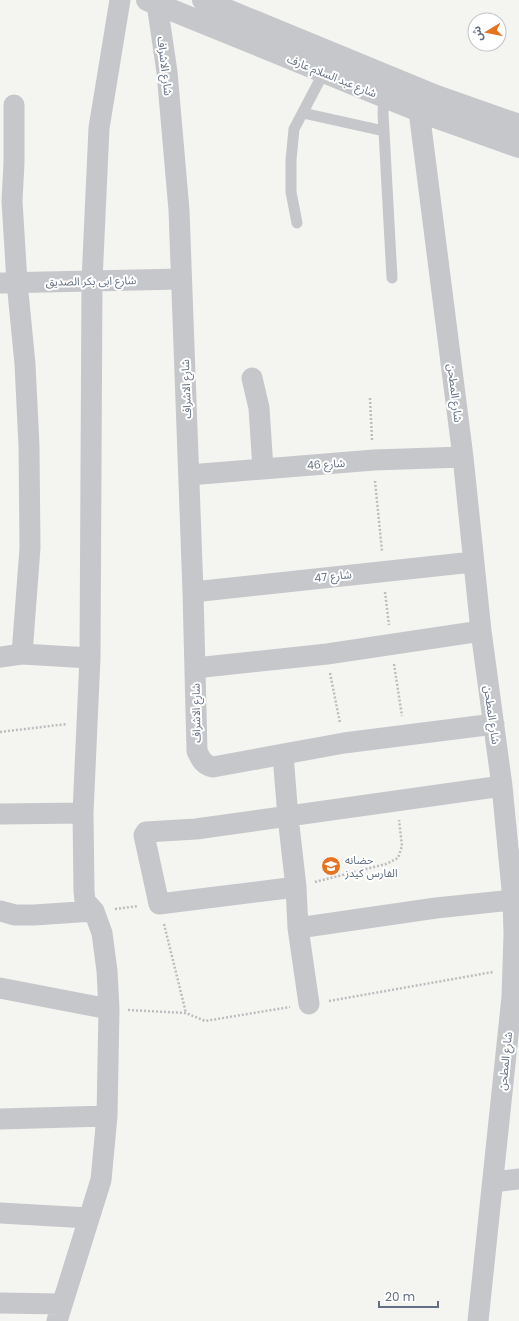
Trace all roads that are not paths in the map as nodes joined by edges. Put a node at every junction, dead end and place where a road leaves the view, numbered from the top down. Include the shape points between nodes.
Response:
1 (120, 0) edge
2 (203, 0) edge
3 (152, 2) edge
4 (324, 72) junction
5 (384, 97) junction
6 (14, 105) dead end
7 (428, 107) junction
8 (303, 113) junction
9 (519, 125) edge
10 (384, 131) junction
11 (519, 147) edge
12 (297, 223) dead end
13 (392, 278) dead end
14 (181, 279) junction
15 (92, 281) junction
16 (9, 283) edge
17 (252, 378) dead end
18 (463, 456) junction
19 (263, 469) junction
20 (189, 475) junction
21 (473, 562) junction
22 (193, 592) junction
23 (481, 631) junction
24 (22, 654) junction
25 (0, 657) edge
26 (90, 658) junction
27 (195, 668) junction
28 (494, 724) junction
29 (283, 755) junction
30 (502, 786) junction
31 (0, 814) edge
32 (83, 814) junction
33 (288, 817) junction
34 (296, 886) junction
35 (513, 900) junction
36 (0, 911) edge
37 (94, 911) junction
38 (298, 928) junction
39 (0, 988) edge
40 (309, 1004) road end
41 (109, 1009) junction
42 (107, 1116) junction
43 (0, 1119) edge
44 (519, 1179) edge
45 (493, 1182) junction
46 (0, 1213) edge
47 (89, 1218) junction
48 (0, 1303) edge
49 (59, 1312) edge
50 (478, 1321) edge

1 - 15 street via 99,128
2 - 7 street, شارع عبد السلام عارف
3 - 4 street, شارع عبد السلام عارف
3 - 14 street, شارع الاشراف via 167,72 179,210
4 - 5 street, شارع عبد السلام عارف
4 - 8 lane
5 - 7 street, شارع عبد السلام عارف
5 - 10 lane
6 - 16 street
7 - 9 street, شارع عبد السلام عارف
7 - 11 street, شارع عبد السلام عارف
7 - 18 street, شارع المطحن
8 - 10 lane
8 - 12 lane via 294,129 290,160 291,192
10 - 13 lane
14 - 15 street, شارع ابى بكر الصديق
14 - 20 street, شارع الاشراف
15 - 16 street, شارع ابى بكر الصديق
15 - 26 street
16 - 24 street via 25,364 29,446 30,548
17 - 19 street via 259,408
18 - 19 street, شارع 46
18 - 21 street, شارع المطحن
19 - 20 street, شارع 46
20 - 22 street, شارع الاشراف
21 - 22 street, شارع 47
21 - 23 street, شارع المطحن
22 - 27 street, شارع الاشراف
23 - 27 street via 326,654
23 - 28 street, شارع المطحن
24 - 25 street
24 - 26 street
26 - 32 street
27 - 29 street, شارع الاشراف via 197,751 200,760 213,767
28 - 29 street via 405,734
28 - 30 street, شارع المطحن
29 - 33 street
30 - 33 street
30 - 35 street, شارع المطحن
31 - 32 street
32 - 37 street via 85,901
33 - 34 street
33 - 34 street via 145,833 144,838 159,904
34 - 38 street
35 - 38 street via 436,908
35 - 45 street, شارع المطحن via 512,997
36 - 37 street via 15,915
37 - 41 street via 102,933
38 - 40 street
39 - 41 street
41 - 42 street
42 - 43 street
42 - 47 street via 101,1180
44 - 45 street
45 - 50 street, شارع المطحن
46 - 47 street
47 - 49 street
48 - 49 street

